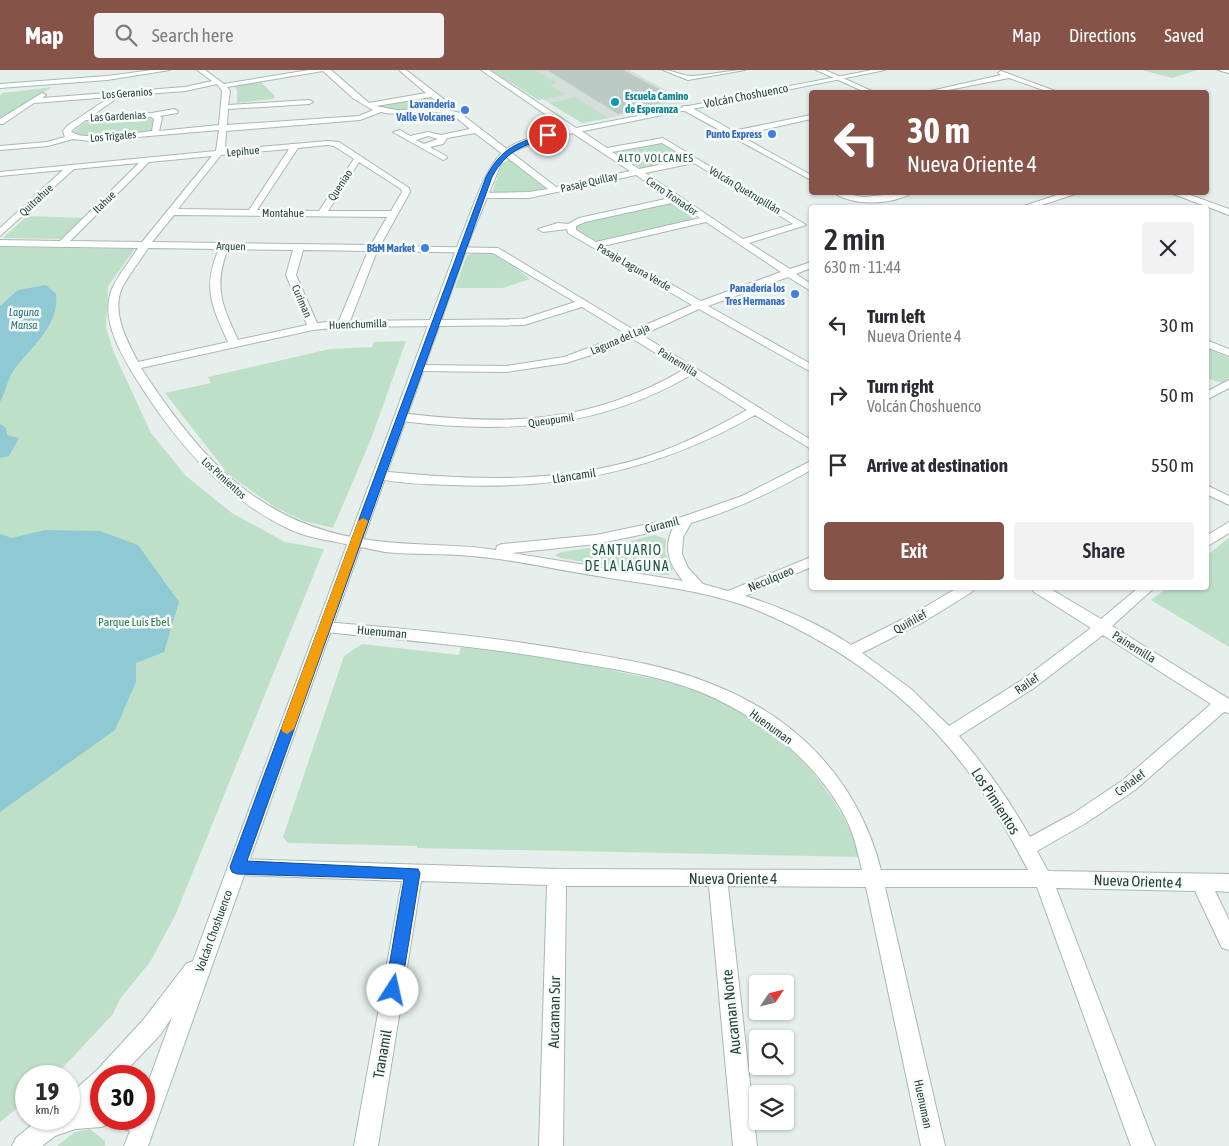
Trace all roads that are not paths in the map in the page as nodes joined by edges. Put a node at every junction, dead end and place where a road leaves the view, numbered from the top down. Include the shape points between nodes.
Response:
1 (135, 70) edge
2 (167, 70) edge
3 (200, 70) edge
4 (321, 70) edge
5 (328, 70) edge
6 (402, 70) edge
7 (484, 70) edge
8 (666, 70) edge
9 (742, 70) edge
10 (819, 70) edge
11 (882, 70) edge
12 (992, 70) edge
13 (1222, 70) edge
14 (1229, 71) edge
15 (1009, 76) junction
16 (838, 78) junction
17 (262, 79) junction
18 (0, 81) edge
19 (221, 84) junction
20 (0, 86) edge
21 (956, 87) junction
22 (271, 89) dead end
23 (865, 90) edge
24 (940, 90) edge
25 (964, 90) edge
26 (1048, 90) edge
27 (45, 93) dead end
28 (119, 94) junction
29 (432, 94) junction
30 (277, 95) dead end
31 (34, 101) junction
32 (309, 102) dead end
33 (278, 104) junction
34 (368, 105) junction
35 (226, 107) junction
36 (686, 108) junction
37 (380, 110) junction
38 (174, 111) dead end
39 (443, 111) junction
40 (152, 115) junction
41 (809, 117) edge
42 (84, 118) junction
43 (797, 120) junction
44 (0, 122) edge
45 (809, 127) edge
46 (225, 128) junction
47 (477, 130) junction
48 (574, 130) junction
49 (397, 132) dead end
50 (155, 133) junction
51 (732, 134) junction
52 (72, 137) junction
53 (442, 137) junction
54 (409, 139) junction
55 (295, 146) junction
56 (423, 147) junction
57 (0, 148) edge
58 (605, 151) junction
59 (506, 152) junction
60 (219, 153) junction
61 (358, 158) junction
62 (443, 158) dead end
63 (147, 160) junction
64 (696, 160) junction
65 (72, 167) junction
66 (637, 173) junction
67 (0, 174) edge
68 (809, 177) edge
69 (555, 190) junction
70 (482, 195) junction
71 (846, 195) edge
72 (898, 195) edge
73 (1067, 195) edge
74 (1180, 195) edge
75 (677, 199) junction
76 (861, 200) junction
77 (1202, 203) junction
78 (859, 205) edge
79 (1032, 205) edge
80 (1196, 205) edge
81 (1208, 205) edge
82 (1209, 205) edge
83 (172, 212) junction
84 (1229, 212) edge
85 (251, 213) junction
86 (322, 213) junction
87 (393, 214) junction
88 (706, 219) junction
89 (571, 227) junction
90 (543, 229) dead end
91 (0, 233) edge
92 (741, 242) junction
93 (0, 243) edge
94 (62, 244) junction
95 (145, 245) junction
96 (594, 245) junction
97 (226, 246) junction
98 (299, 247) junction
99 (374, 248) junction
100 (462, 248) junction
101 (809, 266) edge
102 (787, 273) junction
103 (809, 287) edge
104 (583, 303) junction
105 (700, 305) junction
106 (435, 323) junction
107 (343, 324) junction
108 (313, 327) junction
109 (633, 334) junction
110 (234, 343) junction
111 (1209, 344) edge
112 (1229, 353) edge
113 (134, 366) junction
114 (419, 368) junction
115 (809, 368) edge
116 (691, 370) junction
117 (1209, 381) edge
118 (1225, 385) edge
119 (1209, 395) edge
120 (755, 410) junction
121 (402, 417) junction
122 (809, 444) edge
123 (809, 466) edge
124 (380, 475) junction
125 (1209, 491) edge
126 (1229, 501) edge
127 (688, 518) junction
128 (1229, 526) edge
129 (1209, 541) edge
130 (355, 543) junction
131 (472, 552) junction
132 (809, 563) edge
133 (698, 588) junction
134 (964, 590) edge
135 (1041, 590) edge
136 (1144, 590) edge
137 (731, 596) junction
138 (325, 627) junction
139 (1102, 628) junction
140 (851, 652) junction
141 (1226, 705) edge
142 (948, 735) junction
143 (1026, 848) junction
144 (237, 867) junction
145 (413, 873) junction
146 (557, 877) junction
147 (718, 878) junction
148 (874, 879) junction
149 (1043, 879) junction
150 (1201, 882) junction
151 (1229, 883) edge
152 (1229, 941) edge
153 (207, 951) junction
154 (116, 1065) edge
155 (155, 1080) edge
156 (90, 1090) edge
157 (80, 1100) edge
158 (44, 1130) edge
159 (24, 1146) edge
160 (366, 1146) edge
161 (551, 1146) edge
162 (745, 1146) edge
163 (932, 1146) edge
164 (1143, 1146) edge

1 - 18 street
2 - 20 street
3 - 19 street
4 - 17 street, Los Geranios
5 - 34 street
6 - 29 street
7 - 48 street, Cerro Tronador
8 - 9 street via 688,78
10 - 16 street
11 - 16 street, Volcán Choshuenco
12 - 15 street
13 - 14 street
15 - 21 street
15 - 26 street
16 - 23 street
16 - 36 street, Volcán Choshuenco
17 - 19 street, Los Geranios
17 - 22 street
19 - 28 street, Los Geranios
19 - 35 street, Los Pimientos via 226,91
21 - 24 street
21 - 25 street
27 - 31 street, Los Geranios
28 - 31 street, Los Geranios
28 - 42 street, Los Trigales
29 - 34 street
29 - 39 street via 448,107
30 - 33 street
31 - 44 street, Los Geranios
32 - 33 street
33 - 35 street
34 - 37 street
35 - 46 street, Los Pimientos
36 - 48 street, Volcán Choshuenco
36 - 51 street
37 - 39 street via 402,113
37 - 46 street, Los Trigales via 360,118
38 - 40 street, Las Gardenias
39 - 47 street via 457,115
40 - 42 street, Las Gardenias
40 - 50 street, Las Gardenias via 158,118
41 - 43 street
42 - 52 street, Los Trigales via 68,130
43 - 45 street
43 - 51 street
46 - 50 street, Los Trigales
46 - 60 street, Los Pimientos
47 - 53 street
47 - 59 street
48 - 58 street, Cerro Tronador
48 - 59 street, Volcán Choshuenco via 535,139
49 - 54 street
50 - 52 street, Los Trigales via 91,139
51 - 68 street
52 - 57 street via 48,144
53 - 54 street via 428,134
53 - 56 street via 440,142
54 - 56 street
55 - 60 street, Lepihue
55 - 61 street, Lepihue via 336,144
55 - 85 street
56 - 62 street
58 - 64 street, Volcán Quetrupillán via 662,140
58 - 66 street, Cerro Tronador
59 - 69 street
59 - 70 street, Volcán Choshuenco via 493,168
60 - 63 street, Lepihue
60 - 83 street, Los Pimientos
61 - 86 street, Queniao
61 - 87 street, Lepihue via 406,188
63 - 65 street, Lepihue
63 - 94 street, Itahue
64 - 66 street, Pasaje Quillay
64 - 92 street, Volcán Quetrupillán via 801,225
65 - 67 street, Lepihue
65 - 91 street, Quitrahue
66 - 69 street, Pasaje Quillay
66 - 75 street, Cerro Tronador
69 - 70 street, Pasaje Quillay via 525,196
70 - 100 street, Volcán Choshuenco
71 - 76 street
72 - 76 street
73 - 79 street
74 - 77 street
75 - 88 street, Cerro Tronador
75 - 89 street via 582,220
76 - 78 street
77 - 80 street
77 - 81 street
82 - 84 street
83 - 85 street, Montahue
83 - 95 street, Los Pimientos
85 - 86 street, Montahue
86 - 87 street, Montahue
87 - 99 street, Lepihue
88 - 92 street, Cerro Tronador
88 - 96 street
89 - 90 street
89 - 96 street, Pasaje Laguna Verde via 573,233
92 - 102 street, Cerro Tronador
93 - 94 street, Arquen
94 - 95 street, Arquen
95 - 97 street, Arquen
95 - 113 street, Los Pimientos via 115,296 117,332
96 - 105 street, Pasaje Laguna Verde
97 - 98 street, Arquen
97 - 110 street via 216,266 214,299
98 - 99 street, Arquen
98 - 108 street, Curiman via 291,275
99 - 100 street, Arquen
99 - 107 street, Lepihue
100 - 104 street, Painemilla via 504,254
100 - 106 street, Volcán Choshuenco
101 - 102 street, Laguna del Laja
102 - 103 street, Cerro Tronador
102 - 105 street, Laguna del Laja
104 - 106 street, Huenchumilla via 524,322
104 - 109 street, Painemilla
105 - 109 street, Laguna del Laja
105 - 115 street, Pasaje Laguna Verde
106 - 107 street, Huenchumilla
106 - 114 street, Volcán Choshuenco
107 - 108 street, Huenchumilla
108 - 110 street, Huenchumilla
109 - 114 street, Laguna del Laja via 576,357 536,366 486,370
109 - 116 street, Painemilla
110 - 113 street, Huenchumilla
111 - 112 street
113 - 130 street, Los Pimientos via 169,420 205,462 236,490 296,527
114 - 121 street, Volcán Choshuenco
116 - 120 street, Painemilla
116 - 121 street, Queupumil via 648,395 570,418 523,424 475,425
117 - 118 street
118 - 119 street
120 - 122 street, Painemilla
120 - 124 street, Llancamil via 717,433 673,452 593,473 533,481 472,484
121 - 124 street, Volcán Choshuenco
123 - 127 street, Curamil via 749,498
124 - 130 street, Volcán Choshuenco
125 - 126 street
127 - 131 street, Curamil via 596,540
127 - 133 street via 676,535 674,554 680,568
128 - 129 street
130 - 131 street, Los Pimientos
130 - 138 street, Volcán Choshuenco
131 - 133 street, Los Pimientos
132 - 137 street, Neculqueo
133 - 137 street, Los Pimientos
134 - 140 street, Quiñilef via 920,617
135 - 139 street, Painemilla
136 - 139 street, Railef
137 - 140 street, Los Pimientos via 784,615
138 - 144 street, Volcán Choshuenco
138 - 148 street, Huenuman via 486,641 613,663 704,687 769,723 814,762 854,818
139 - 141 street, Painemilla
139 - 142 street, Railef via 1028,684
140 - 142 street, Los Pimientos via 904,693
141 - 143 street, Coñalef via 1129,785 1080,818
142 - 143 street, Los Pimientos via 990,788
143 - 149 street, Los Pimientos
144 - 145 street, Nueva Oriente 4
144 - 153 street, Volcán Choshuenco
145 - 146 street, Nueva Oriente 4
145 - 160 street, Tranamil
146 - 147 street, Nueva Oriente 4
146 - 161 street, Aucaman Sur
147 - 148 street, Nueva Oriente 4
147 - 162 street, Aucaman Norte
148 - 149 street, Nueva Oriente 4
148 - 163 street, Huenuman
149 - 150 street, Nueva Oriente 4
149 - 164 street, Los Pimientos
150 - 151 street, Nueva Oriente 4
150 - 152 street
153 - 154 street via 152,1027
153 - 155 street, Volcán Choshuenco
156 - 157 street
158 - 159 street

